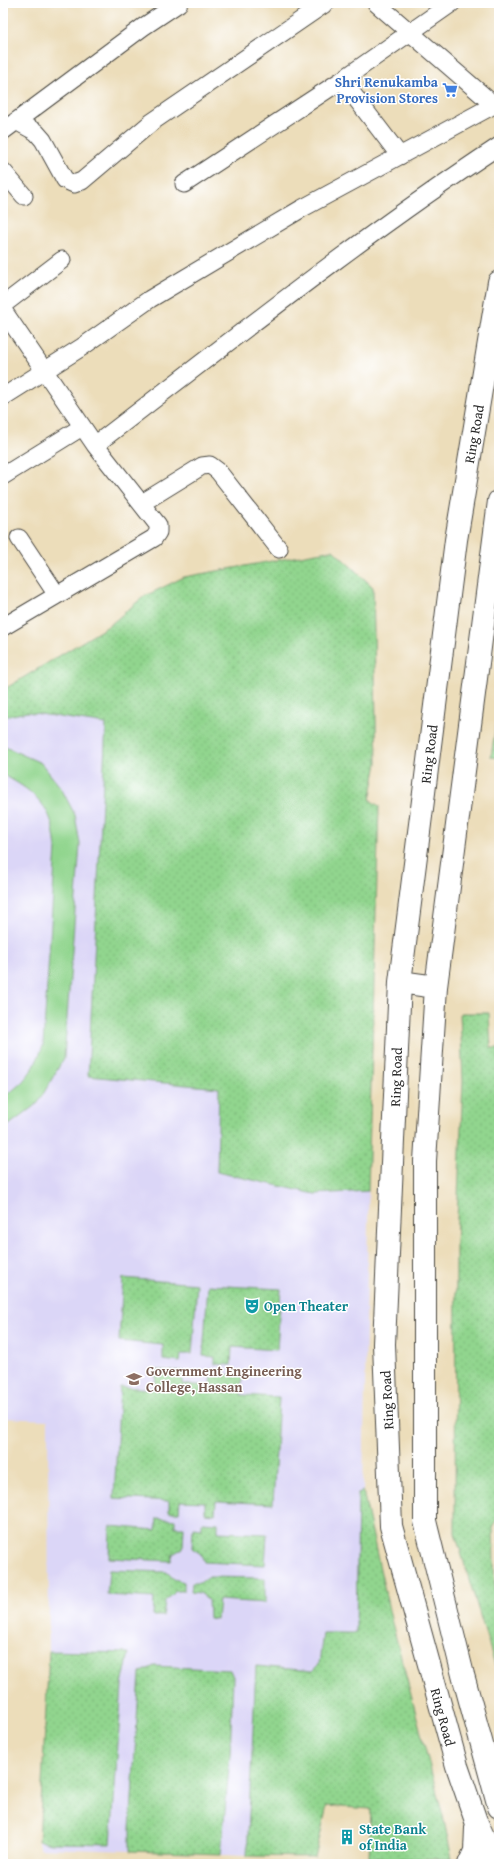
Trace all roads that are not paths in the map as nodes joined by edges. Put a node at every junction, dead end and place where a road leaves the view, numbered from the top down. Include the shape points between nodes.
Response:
1 (179, 3) edge
2 (326, 3) edge
3 (376, 3) edge
4 (452, 3) edge
5 (410, 32) junction
6 (342, 80) junction
7 (496, 105) edge
8 (16, 121) junction
9 (3, 132) edge
10 (499, 146) edge
11 (400, 156) junction
12 (3, 171) edge
13 (184, 184) dead end
14 (24, 196) dead end
15 (62, 260) dead end
16 (499, 282) edge
17 (3, 305) edge
18 (3, 310) edge
19 (44, 371) junction
20 (3, 397) edge
21 (82, 426) junction
22 (95, 445) junction
23 (3, 476) edge
24 (499, 501) edge
25 (142, 503) junction
26 (19, 538) dead end
27 (279, 549) dead end
28 (57, 596) junction
29 (3, 627) edge
30 (400, 982) junction
31 (436, 987) junction
32 (390, 1451) junction
33 (424, 1454) junction
34 (499, 1807) edge
35 (476, 1821) junction
36 (469, 1864) edge
37 (489, 1864) edge

1 - 8 street
2 - 8 street via 152,122 82,181 74,184 65,180 43,140 36,132
3 - 5 street
4 - 5 street
5 - 6 street
5 - 7 street
6 - 11 street
6 - 13 street
7 - 11 street
8 - 9 street
10 - 22 street via 263,316
11 - 19 street via 301,210 150,299
12 - 14 street
15 - 17 street
16 - 30 main road, Ring Road via 456,540
18 - 19 street
19 - 20 street
19 - 21 street
21 - 22 street
21 - 23 street
22 - 25 street
24 - 31 main road
25 - 27 street via 202,466 210,465 218,471
25 - 28 street via 158,525 158,532 154,538
26 - 28 street
28 - 29 street
30 - 31 main road
30 - 32 main road, Ring Road via 384,1344
31 - 33 main road via 424,1161
32 - 33 main road
32 - 35 main road, Ring Road via 391,1526 457,1766
33 - 34 main road via 425,1520
35 - 36 main road via 475,1851
35 - 37 main road, Ring Road via 484,1838

